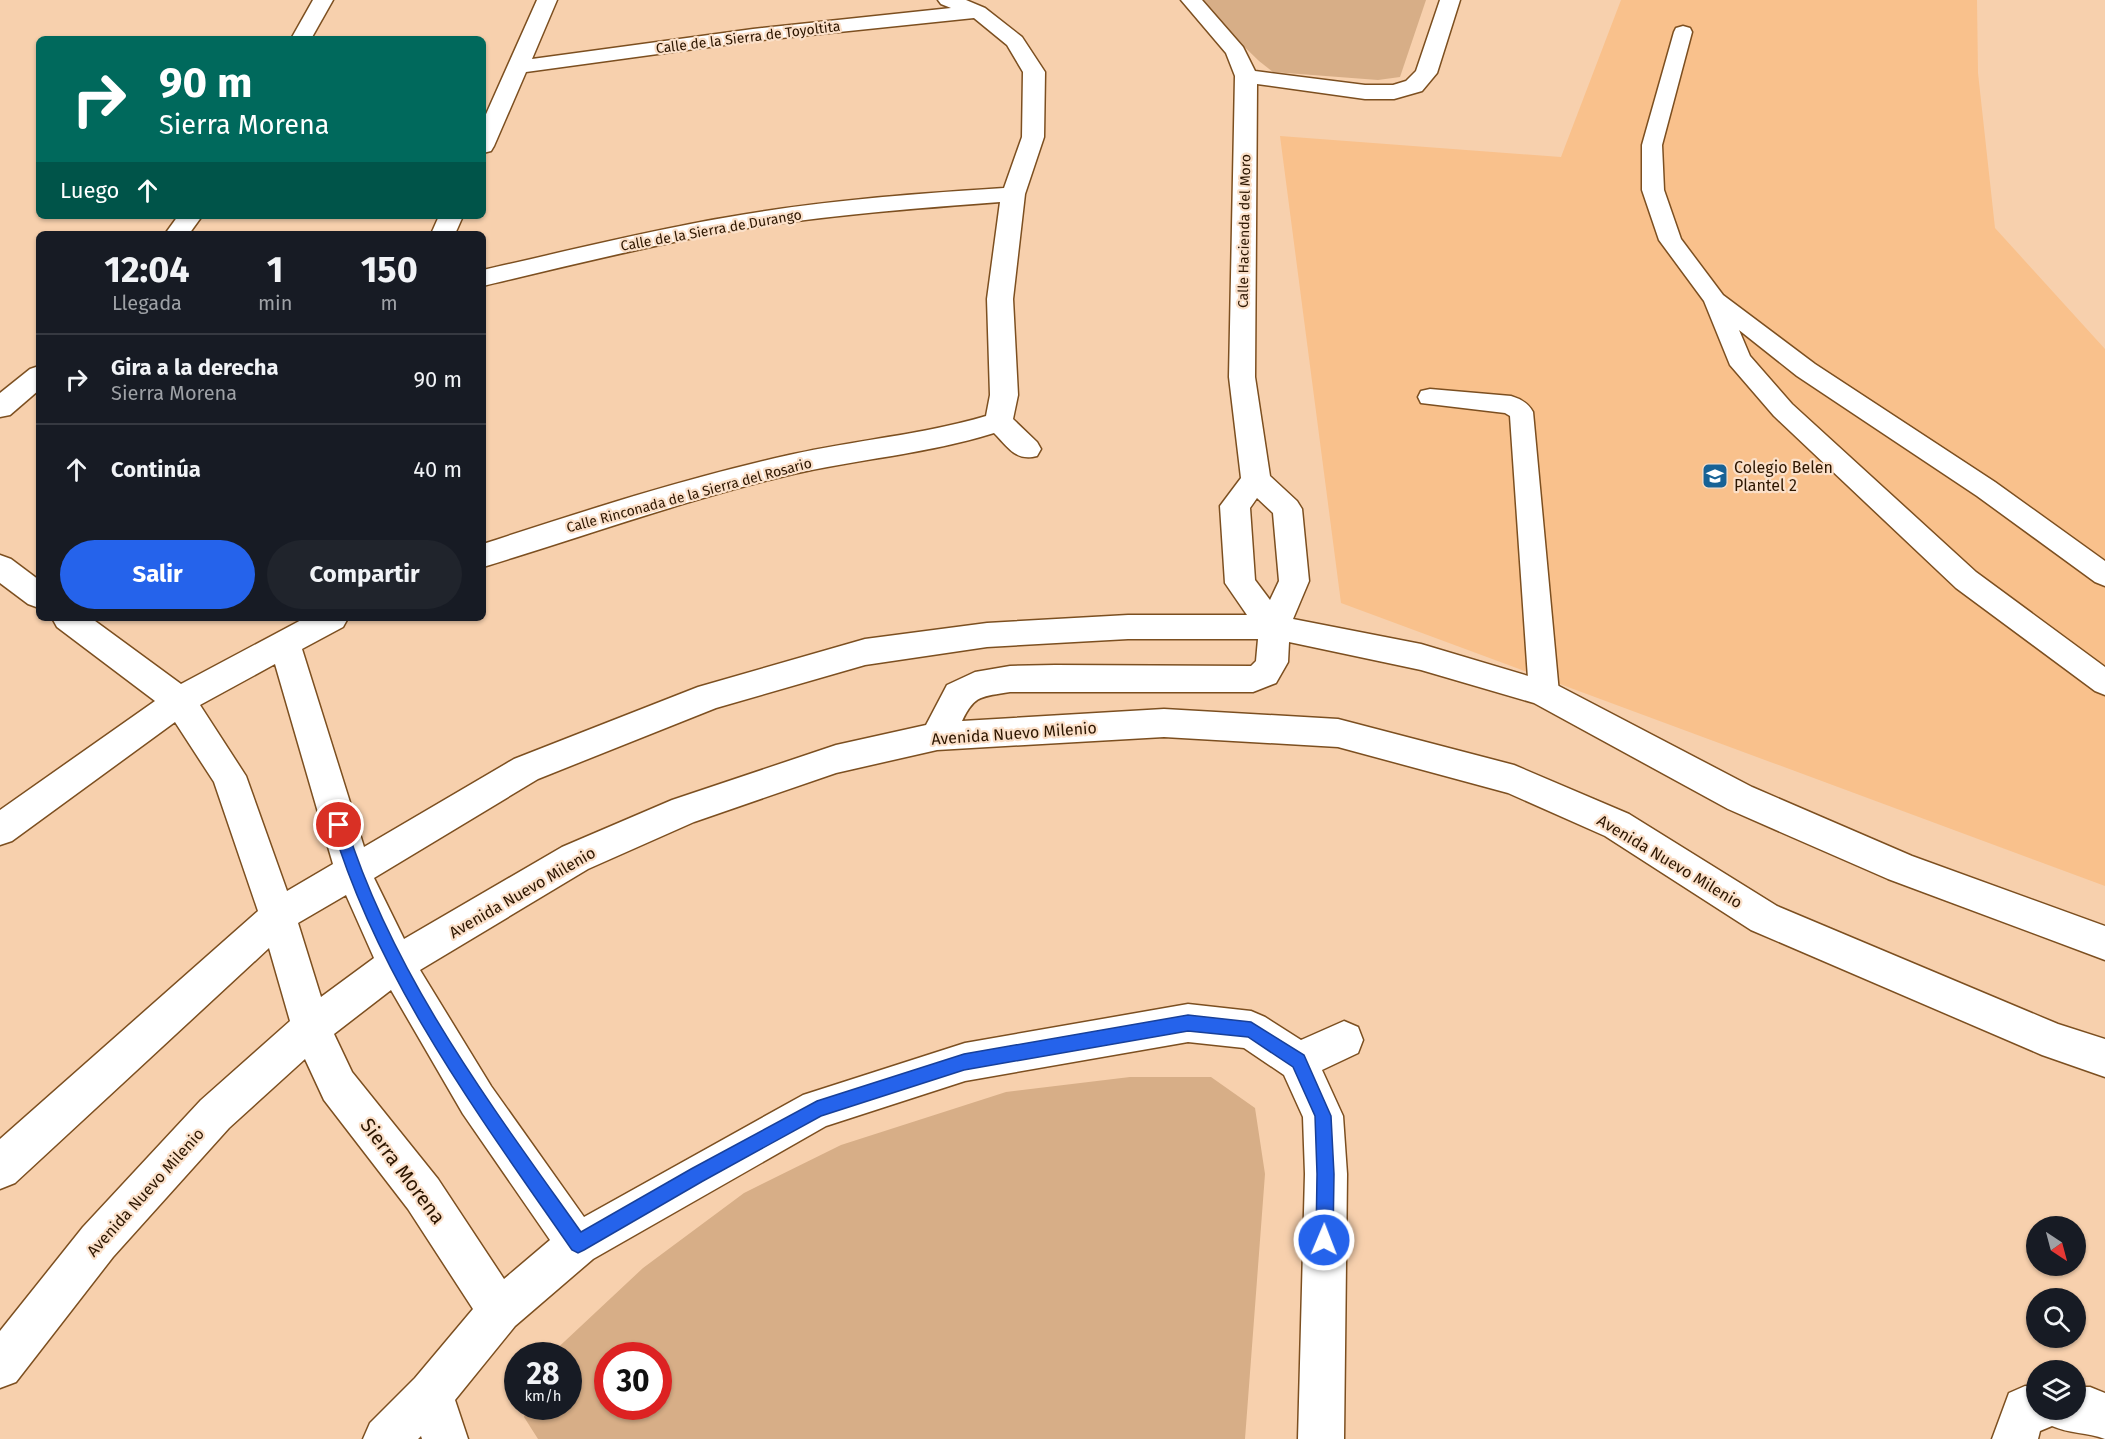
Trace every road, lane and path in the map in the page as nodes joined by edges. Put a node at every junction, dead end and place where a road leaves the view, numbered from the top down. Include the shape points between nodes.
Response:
1 (322, 0) edge
2 (547, 0) edge
3 (948, 0) edge
4 (1191, 0) edge
5 (1450, 0) edge
6 (978, 12) junction
7 (1683, 32) dead end
8 (303, 36) edge
9 (519, 67) junction
10 (1246, 76) junction
11 (486, 140) edge
12 (1013, 194) junction
13 (486, 277) edge
14 (1715, 300) junction
15 (36, 378) edge
16 (1430, 397) dead end
17 (0, 408) edge
18 (999, 422) junction
19 (1028, 449) dead end
20 (1256, 480) junction
21 (486, 555) edge
22 (0, 567) edge
23 (2105, 575) edge
24 (36, 594) edge
25 (72, 621) edge
26 (326, 621) edge
27 (1274, 627) junction
28 (284, 642) junction
29 (2105, 683) edge
30 (1544, 693) junction
31 (179, 701) junction
32 (936, 736) junction
33 (0, 830) edge
34 (353, 870) junction
35 (278, 916) junction
36 (2105, 943) edge
37 (396, 964) junction
38 (311, 1028) junction
39 (1344, 1040) dead end
40 (2105, 1058) edge
41 (1298, 1061) junction
42 (0, 1168) edge
43 (578, 1244) junction
44 (500, 1311) junction
45 (0, 1366) edge
46 (431, 1394) junction
47 (2086, 1411) edge
48 (2105, 1416) edge
49 (386, 1439) edge
50 (445, 1439) edge
51 (1321, 1439) edge

1 - 8 street
2 - 9 street
3 - 6 street
4 - 10 street, Calle Hacienda del Moro via 1236,51
5 - 10 street via 1426,73 1414,86 1394,92 1365,92
6 - 9 street, Calle de la Sierra de Toyoltita via 753,35
6 - 12 street via 1015,41 1034,72 1033,137
7 - 14 lane via 1652,146 1653,190 1670,240
9 - 11 street
10 - 20 street, Calle Hacienda del Moro via 1242,377
12 - 13 street, Calle de la Sierra de Durango via 761,219 657,237
12 - 18 street via 1000,299 1004,395
14 - 23 lane via 1806,370 1986,489
14 - 29 lane via 1739,359 1783,410 1966,580
15 - 17 street
16 - 30 lane via 1511,405 1521,411
18 - 19 street
18 - 21 street, Calle Rinconada de la Sierra del Rosario via 965,434 791,464 616,512
20 - 27 street via 1287,509 1294,581
20 - 27 street via 1235,506 1240,583
22 - 24 street
25 - 31 street, Sierra Morena
26 - 28 street
27 - 30 street via 1420,657
27 - 32 street via 1272,662 1265,674 1253,679 1055,678 987,683 959,694
27 - 34 street via 1128,627 999,634 865,652 710,696 526,769
28 - 31 street
28 - 34 street
30 - 36 street via 1740,798 1901,868
31 - 33 street
31 - 35 street, Sierra Morena via 229,776
32 - 37 street, Avenida Nuevo Milenio via 836,759 684,811 575,858
32 - 40 street, Avenida Nuevo Milenio via 1164,723 1338,733 1514,780 1617,825 1764,918 2056,1042
34 - 35 street
34 - 37 street
35 - 38 street, Sierra Morena
35 - 42 street
37 - 38 street, Avenida Nuevo Milenio
37 - 43 street via 477,1100
38 - 44 street, Sierra Morena via 338,1086 423,1194
38 - 45 street, Avenida Nuevo Milenio via 199,1131 98,1242
39 - 41 street
41 - 43 street via 1251,1030 1188,1023 964,1062 817,1109
41 - 51 street via 1323,1116 1326,1174
43 - 44 street
44 - 46 street
46 - 49 street
46 - 50 street
47 - 48 street

